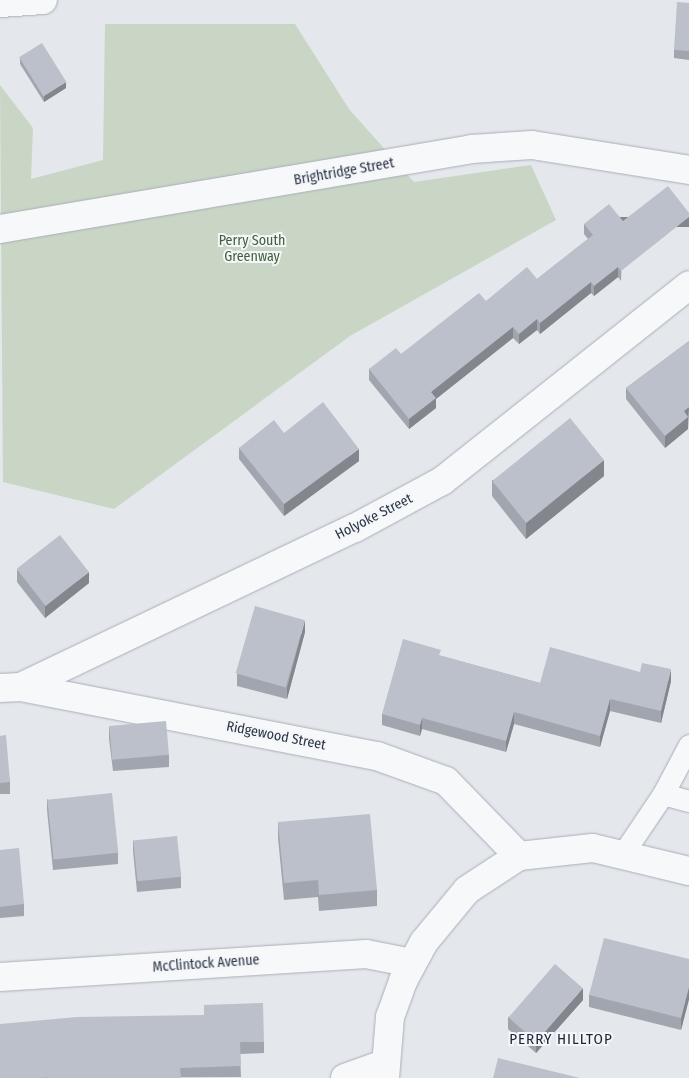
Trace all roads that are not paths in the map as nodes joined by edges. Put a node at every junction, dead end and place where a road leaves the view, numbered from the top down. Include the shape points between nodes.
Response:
1 (43, 0) edge
2 (0, 3) edge
3 (689, 170) edge
4 (0, 229) edge
5 (689, 285) edge
6 (10, 688) edge
7 (689, 745) edge
8 (663, 794) junction
9 (689, 801) edge
10 (622, 855) junction
11 (519, 856) junction
12 (689, 871) edge
13 (412, 963) junction
14 (0, 977) edge
15 (385, 1071) edge
16 (345, 1078) edge

1 - 2 street
3 - 4 street, Brightridge Street via 532,145 471,149
5 - 6 street, Holyoke Street via 442,481 355,528
6 - 11 street, Ridgewood Street via 377,756 446,781
7 - 8 lane
8 - 9 lane
8 - 10 lane
10 - 11 street via 592,848
10 - 12 street
11 - 13 street via 467,890
13 - 14 street, McClintock Avenue via 366,954
13 - 15 street via 390,1017
15 - 16 street

